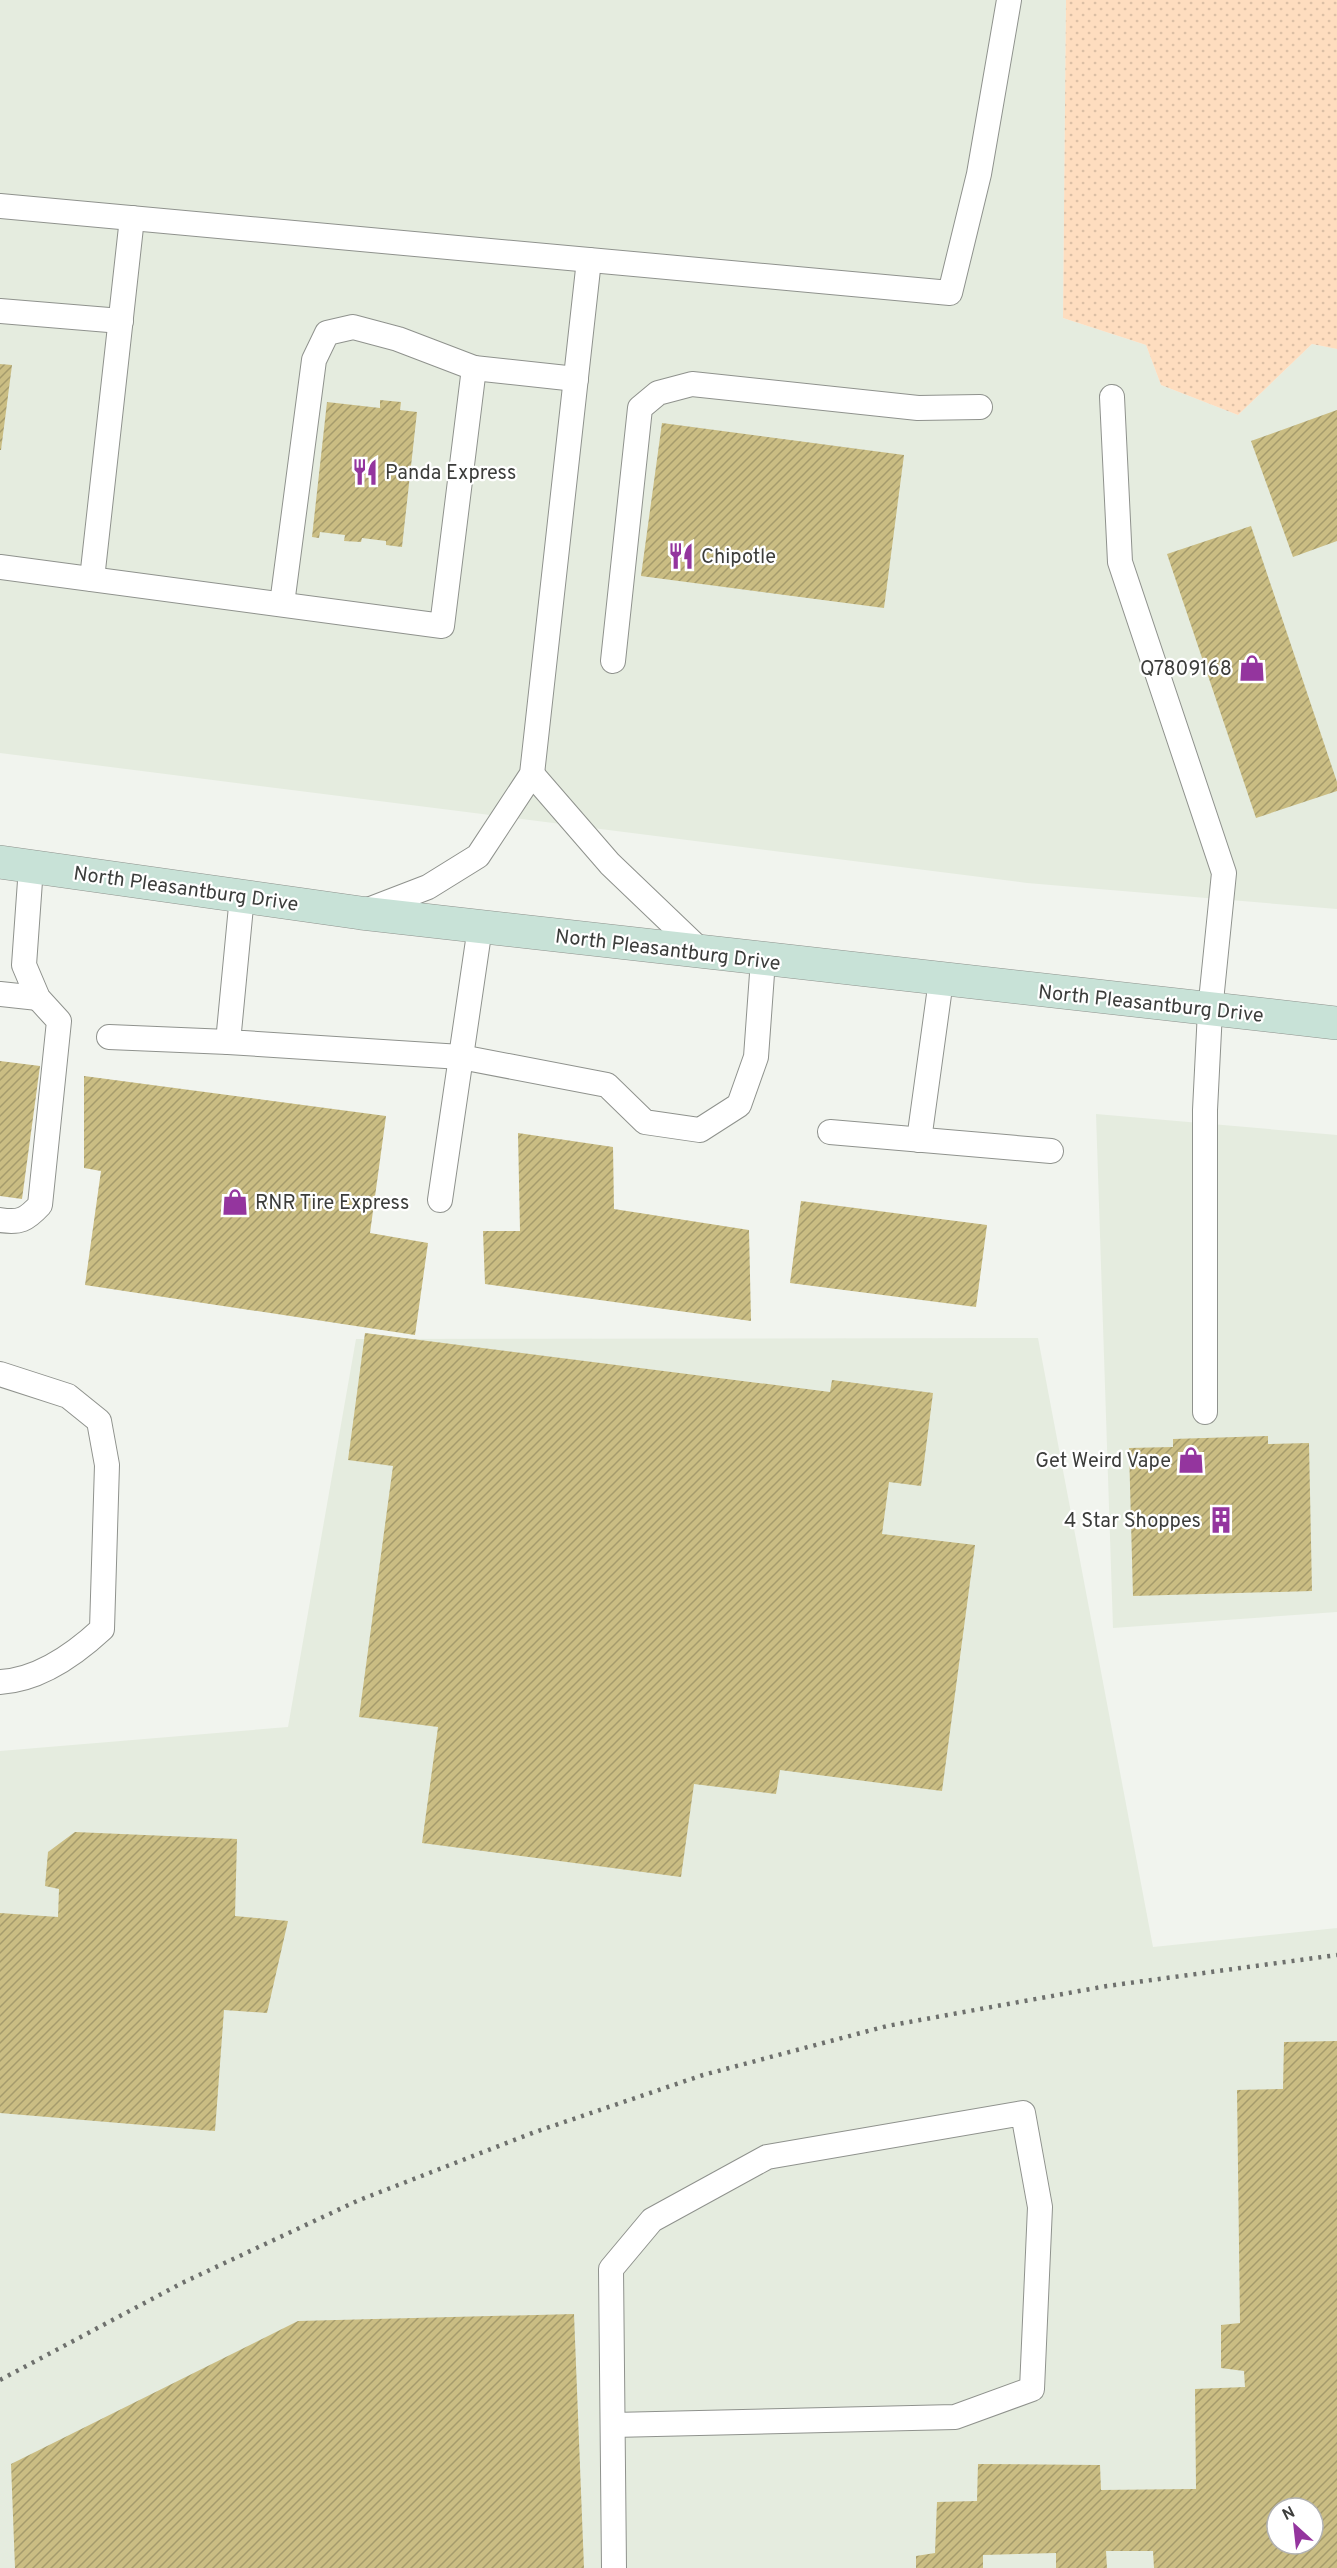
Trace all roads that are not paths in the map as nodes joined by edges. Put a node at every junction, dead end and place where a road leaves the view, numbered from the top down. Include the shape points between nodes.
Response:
1 (1009, 0) edge
2 (0, 206) edge
3 (132, 218) junction
4 (589, 260) junction
5 (0, 311) edge
6 (121, 321) junction
7 (474, 368) junction
8 (576, 380) junction
9 (1112, 397) dead end
10 (980, 407) dead end
11 (0, 567) edge
12 (92, 579) junction
13 (282, 604) junction
14 (613, 661) dead end
15 (532, 774) junction
16 (16, 864) edge
17 (242, 896) junction
18 (361, 913) junction
19 (480, 927) junction
20 (702, 952) junction
21 (763, 960) junction
22 (941, 980) junction
23 (0, 994) edge
24 (38, 998) junction
25 (1210, 1011) junction
26 (1337, 1023) edge
27 (109, 1037) dead end
28 (228, 1042) junction
29 (461, 1057) junction
30 (830, 1132) dead end
31 (919, 1140) junction
32 (1051, 1151) dead end
33 (440, 1200) dead end
34 (0, 1220) edge
35 (0, 1374) edge
36 (1205, 1413) dead end
37 (0, 1682) edge
38 (613, 2425) junction
39 (615, 2568) edge

1 - 4 lane via 979,174 950,293
2 - 3 lane
3 - 4 lane
3 - 6 lane
4 - 8 lane
5 - 6 lane
6 - 12 lane
7 - 8 lane
7 - 13 lane via 442,626
7 - 13 lane via 398,339 353,327 327,333 314,360
8 - 15 lane
9 - 25 lane via 1119,562 1224,873
10 - 14 lane via 918,408 693,384 658,393 640,408
11 - 12 lane
12 - 13 lane
15 - 18 lane via 478,856 428,887
15 - 20 lane via 610,864
16 - 17 main road, North Pleasantburg Drive
16 - 24 lane via 24,965
17 - 18 main road, North Pleasantburg Drive
17 - 28 lane
18 - 19 main road, North Pleasantburg Drive
19 - 20 main road, North Pleasantburg Drive
19 - 29 lane
20 - 21 main road, North Pleasantburg Drive
21 - 22 main road, North Pleasantburg Drive
21 - 29 lane via 756,1057 739,1105 700,1130 645,1122 607,1085
22 - 25 main road, North Pleasantburg Drive
22 - 31 lane
23 - 24 lane
24 - 34 lane via 59,1021 40,1205 19,1223
25 - 26 main road, North Pleasantburg Drive
25 - 36 lane via 1204,1134
27 - 28 lane
28 - 29 lane
29 - 33 lane
30 - 31 lane
31 - 32 lane
35 - 37 lane via 68,1396 99,1421 107,1465 102,1629 73,1656 14,1681
38 - 38 lane via 611,2270 652,2220 767,2157 1023,2113 1040,2207 1032,2389 955,2417
38 - 39 lane

